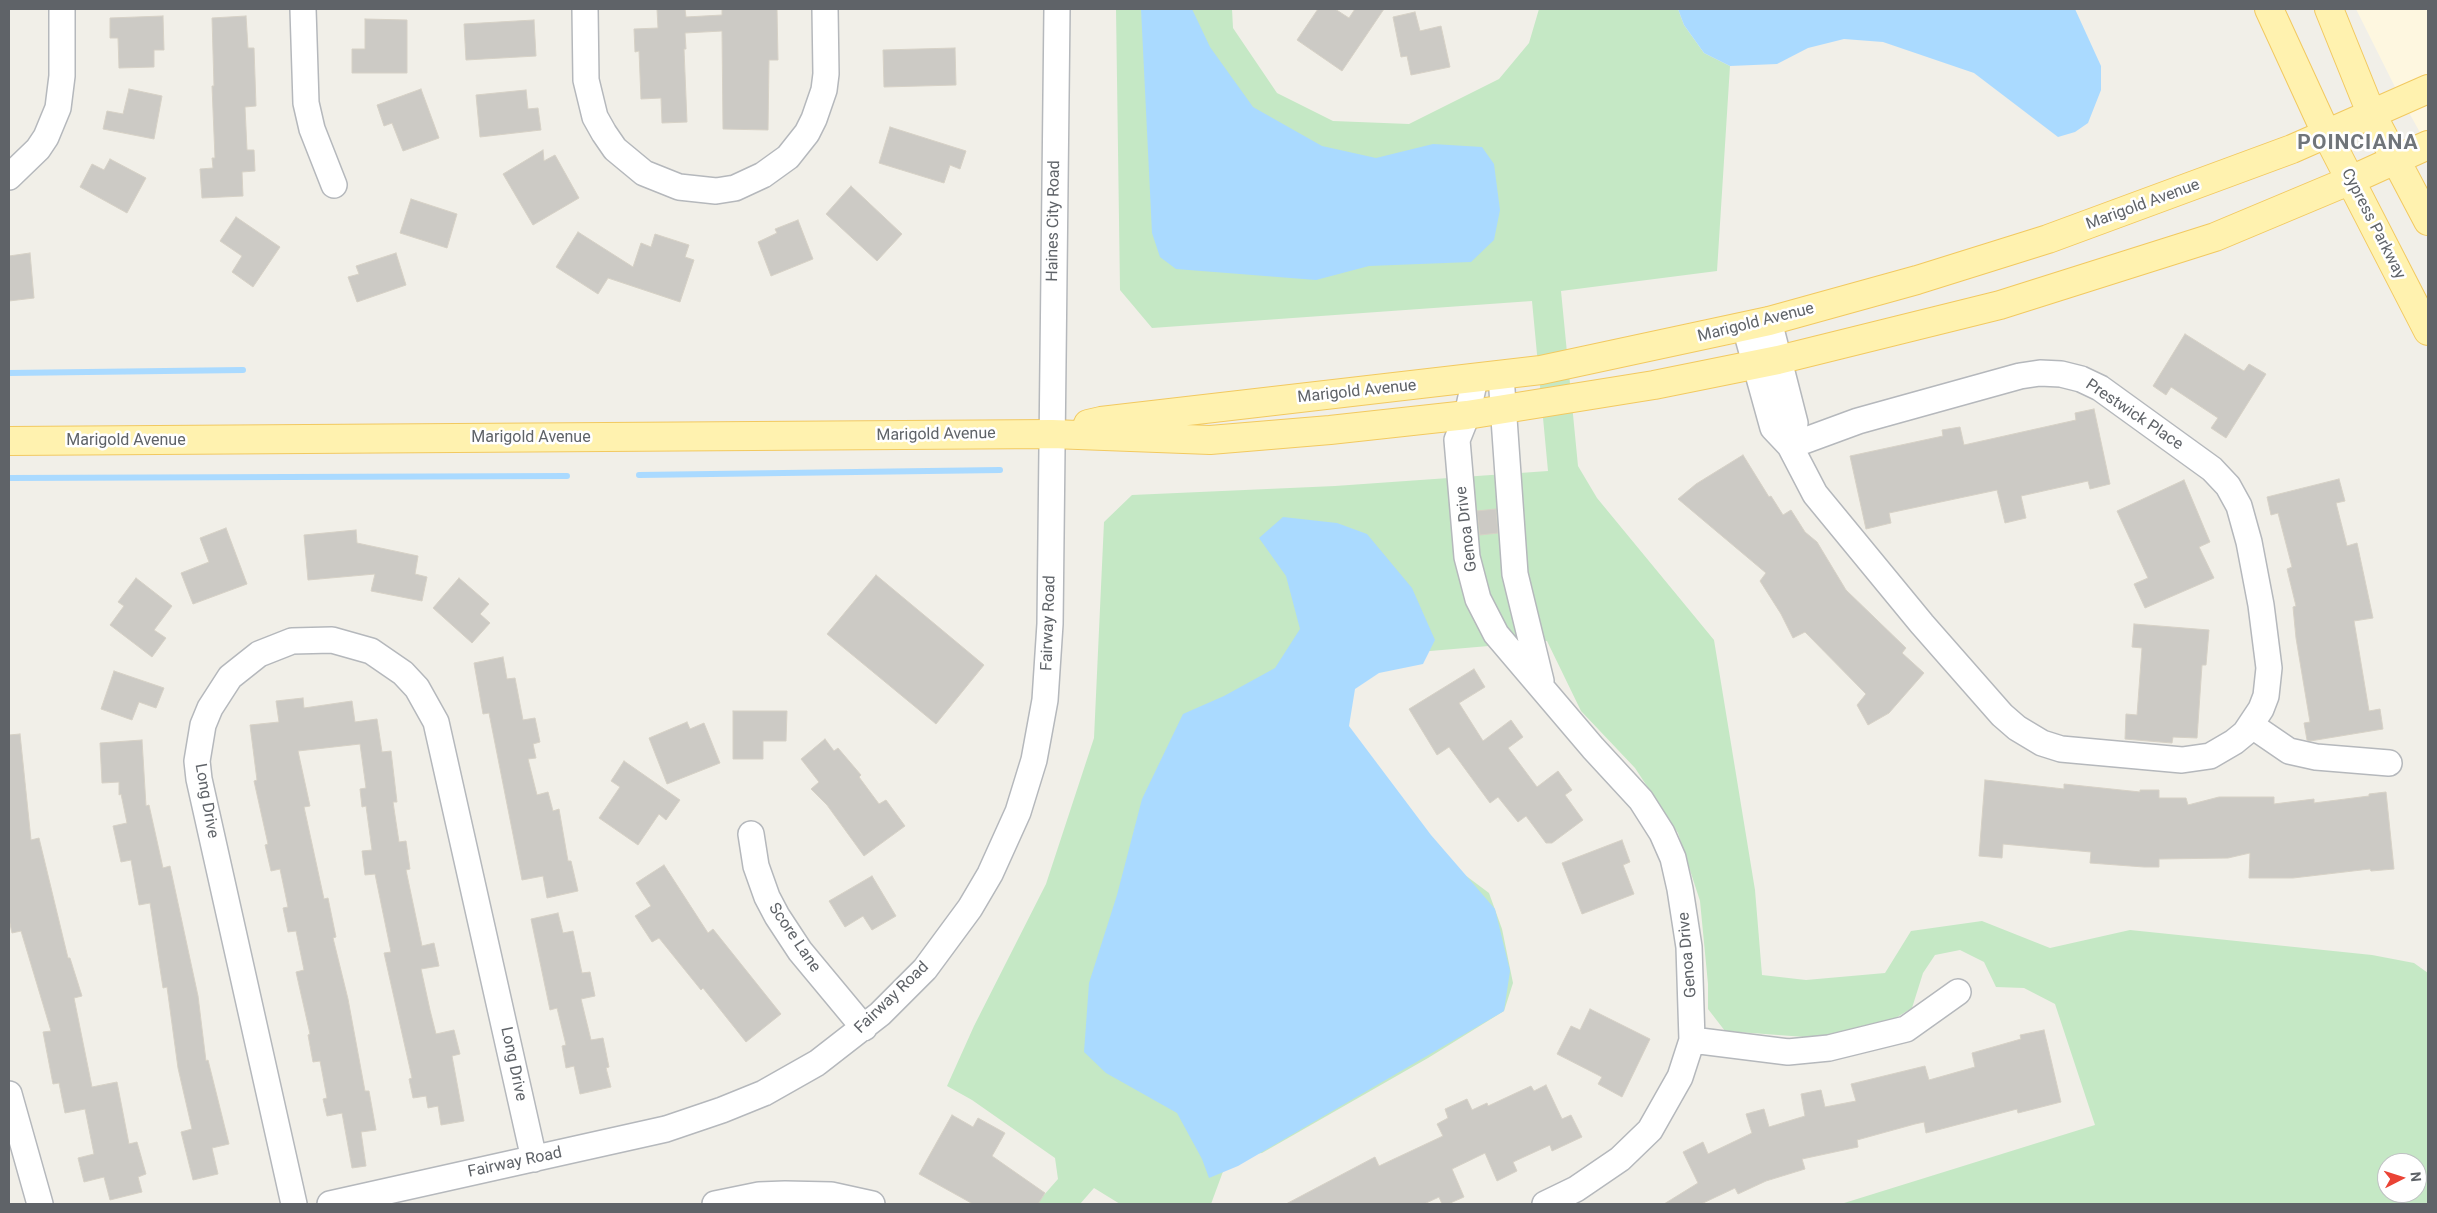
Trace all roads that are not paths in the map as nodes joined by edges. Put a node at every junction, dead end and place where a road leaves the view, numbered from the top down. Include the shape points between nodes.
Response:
1 (62, 9) edge
2 (303, 9) edge
3 (585, 9) edge
4 (825, 9) edge
5 (1057, 9) edge
6 (2269, 9) edge
7 (2329, 9) edge
8 (2428, 89) edge
9 (2371, 113) junction
10 (2326, 133) junction
11 (2428, 145) edge
12 (2394, 159) junction
13 (9, 177) edge
14 (2351, 180) junction
15 (334, 185) dead end
16 (2428, 221) edge
17 (1757, 324) junction
18 (2428, 331) edge
19 (1767, 362) junction
20 (1488, 378) junction
21 (1504, 410) junction
22 (1467, 415) junction
23 (1052, 434) junction
24 (9, 441) edge
25 (1790, 446) junction
26 (1543, 689) junction
27 (2251, 725) junction
28 (2389, 763) dead end
29 (751, 834) dead end
30 (1958, 992) dead end
31 (864, 1028) junction
32 (1692, 1040) junction
33 (9, 1094) edge
34 (534, 1160) junction
35 (40, 1204) edge
36 (294, 1204) edge
37 (330, 1204) edge
38 (715, 1204) edge
39 (872, 1204) edge
40 (1546, 1204) edge

1 - 13 street via 62,76 58,108 38,149
2 - 15 street via 306,103 312,129
3 - 4 street via 586,80 595,117 615,149 644,173 679,187 716,190 735,188 763,175 788,157 807,133 824,90
5 - 23 street, Haines City Road
6 - 10 main road, Cypress Parkway
7 - 9 main road
8 - 9 main road, Marigold Avenue
9 - 10 main road, Marigold Avenue
9 - 12 main road
10 - 14 main road, Cypress Parkway
10 - 17 main road, Marigold Avenue via 2292,149 2048,239 1908,283
11 - 12 main road, Marigold Avenue
12 - 14 main road, Marigold Avenue
12 - 16 main road
14 - 18 main road, Cypress Parkway
14 - 19 main road, Marigold Avenue via 2215,237 2091,277 2000,305
17 - 19 street, Prestwick Place
17 - 20 main road, Marigold Avenue
19 - 21 main road, Marigold Avenue
19 - 25 street, Prestwick Place via 1773,428
20 - 21 street, Genoa Drive
20 - 22 street, Genoa Drive
20 - 23 main road, Marigold Avenue via 1100,421
21 - 22 main road, Marigold Avenue
21 - 26 street, Genoa Drive via 1515,574
22 - 23 main road, Marigold Avenue via 1210,440
22 - 26 street, Genoa Drive via 1458,440 1467,557 1478,599 1496,634
23 - 24 main road, Marigold Avenue
23 - 31 street, Fairway Road via 1049,663 1041,732 1027,785 1005,842 970,908 925,969
25 - 27 street, Prestwick Place via 1814,494 1928,631 2002,716 2017,728 2042,743 2061,749 2182,760 2222,750
25 - 27 street, Prestwick Place via 1858,421 2020,376 2061,374 2100,388 2212,469 2228,486 2238,506 2249,542 2269,668 2266,696
26 - 32 street, Genoa Drive via 1641,800 1673,858 1689,947
27 - 28 street via 2289,751 2316,757
29 - 31 street, Score Lane via 756,866 777,916 800,951
30 - 32 street via 1906,1029 1828,1048 1788,1052
31 - 34 street, Fairway Road via 817,1063 745,1101 666,1129
32 - 40 street, Genoa Drive via 1680,1077 1650,1130 1620,1160
33 - 35 street
34 - 36 street, Long Drive via 444,751 432,713 404,673 371,651 332,640 292,641 259,654 230,678 219,692 206,716 198,761 201,789
34 - 37 street, Fairway Road
38 - 39 street via 759,1195 785,1194 831,1195

